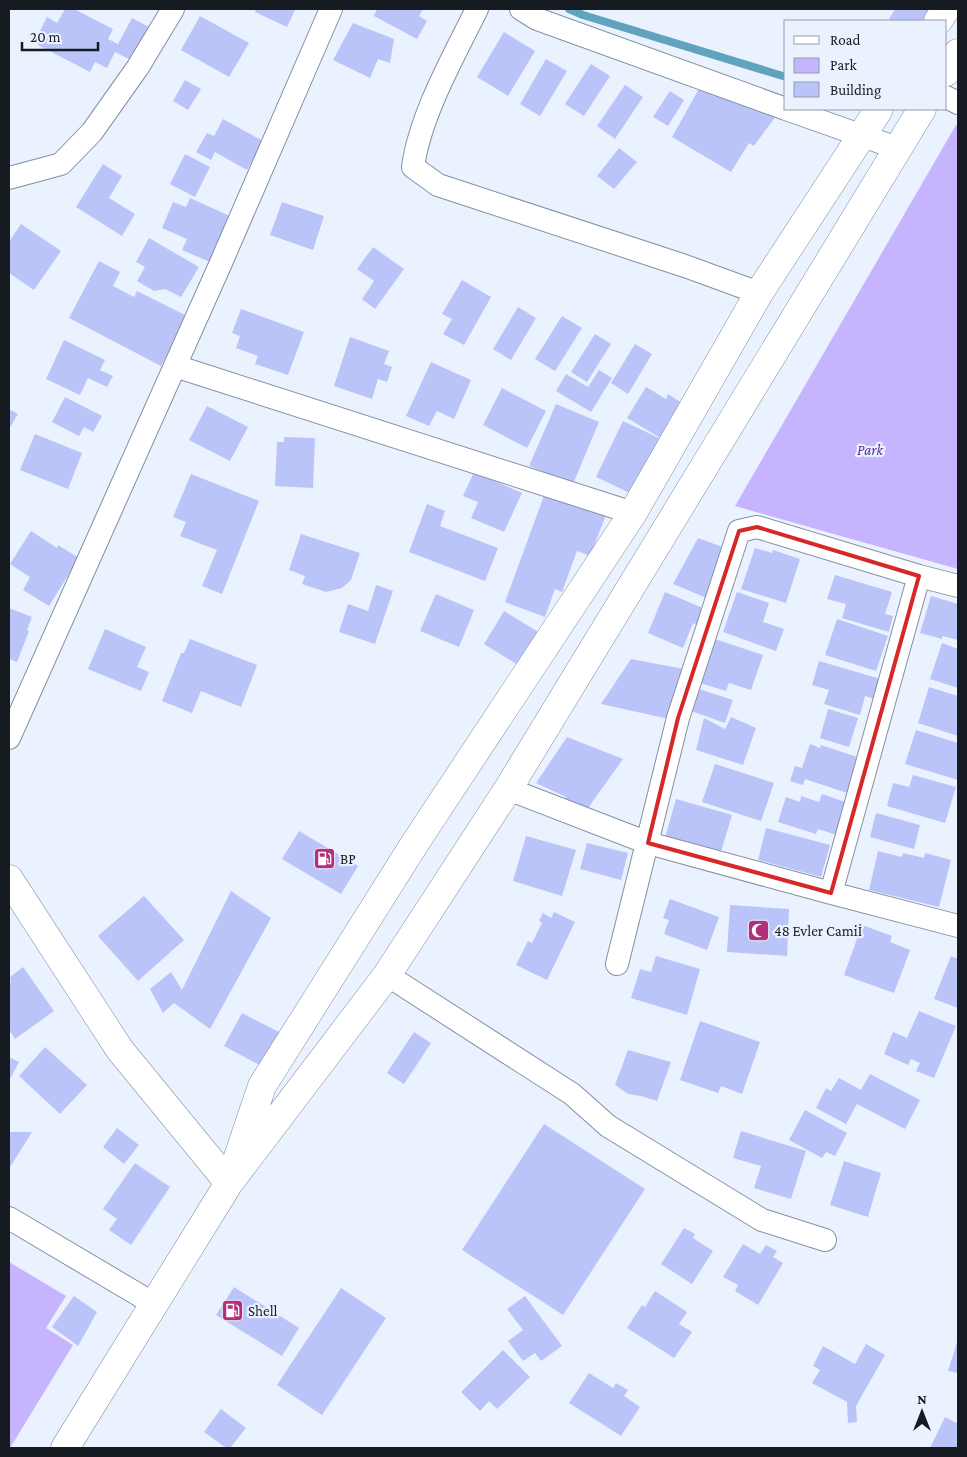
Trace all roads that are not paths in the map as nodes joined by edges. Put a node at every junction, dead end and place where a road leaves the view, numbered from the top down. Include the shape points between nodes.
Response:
1 (173, 9) edge
2 (331, 9) edge
3 (477, 9) edge
4 (521, 9) edge
5 (946, 9) edge
6 (939, 20) edge
7 (958, 53) edge
8 (947, 70) edge
9 (784, 108) edge
10 (789, 110) edge
11 (878, 110) edge
12 (921, 110) edge
13 (860, 135) junction
14 (897, 148) junction
15 (9, 178) edge
16 (759, 293) junction
17 (175, 366) junction
18 (632, 513) junction
19 (919, 576) junction
20 (958, 586) edge
21 (9, 738) edge
22 (508, 789) junction
23 (648, 843) junction
24 (9, 878) edge
25 (830, 893) junction
26 (958, 926) edge
27 (617, 964) dead end
28 (387, 975) junction
29 (229, 1183) junction
30 (9, 1218) edge
31 (825, 1240) dead end
32 (154, 1304) junction
33 (65, 1448) edge

1 - 15 street via 138,67 92,132 61,164
2 - 17 street
3 - 16 street via 442,80 416,147 413,167 438,185
4 - 9 street via 537,19
5 - 6 main road
7 - 8 main road
10 - 13 street
11 - 13 main road
12 - 14 main road
13 - 14 street
13 - 16 main road
14 - 22 main road
16 - 18 main road
17 - 18 street
17 - 21 street
18 - 29 main road via 417,840 262,1086
19 - 20 street
19 - 23 street via 757,527 739,531 678,718
19 - 25 street
22 - 23 street
22 - 28 main road
23 - 25 street
23 - 27 street
24 - 29 main road via 120,1050
25 - 26 street
28 - 29 main road
28 - 31 street via 572,1094 608,1126 762,1220
29 - 32 main road
30 - 32 street
32 - 33 main road

